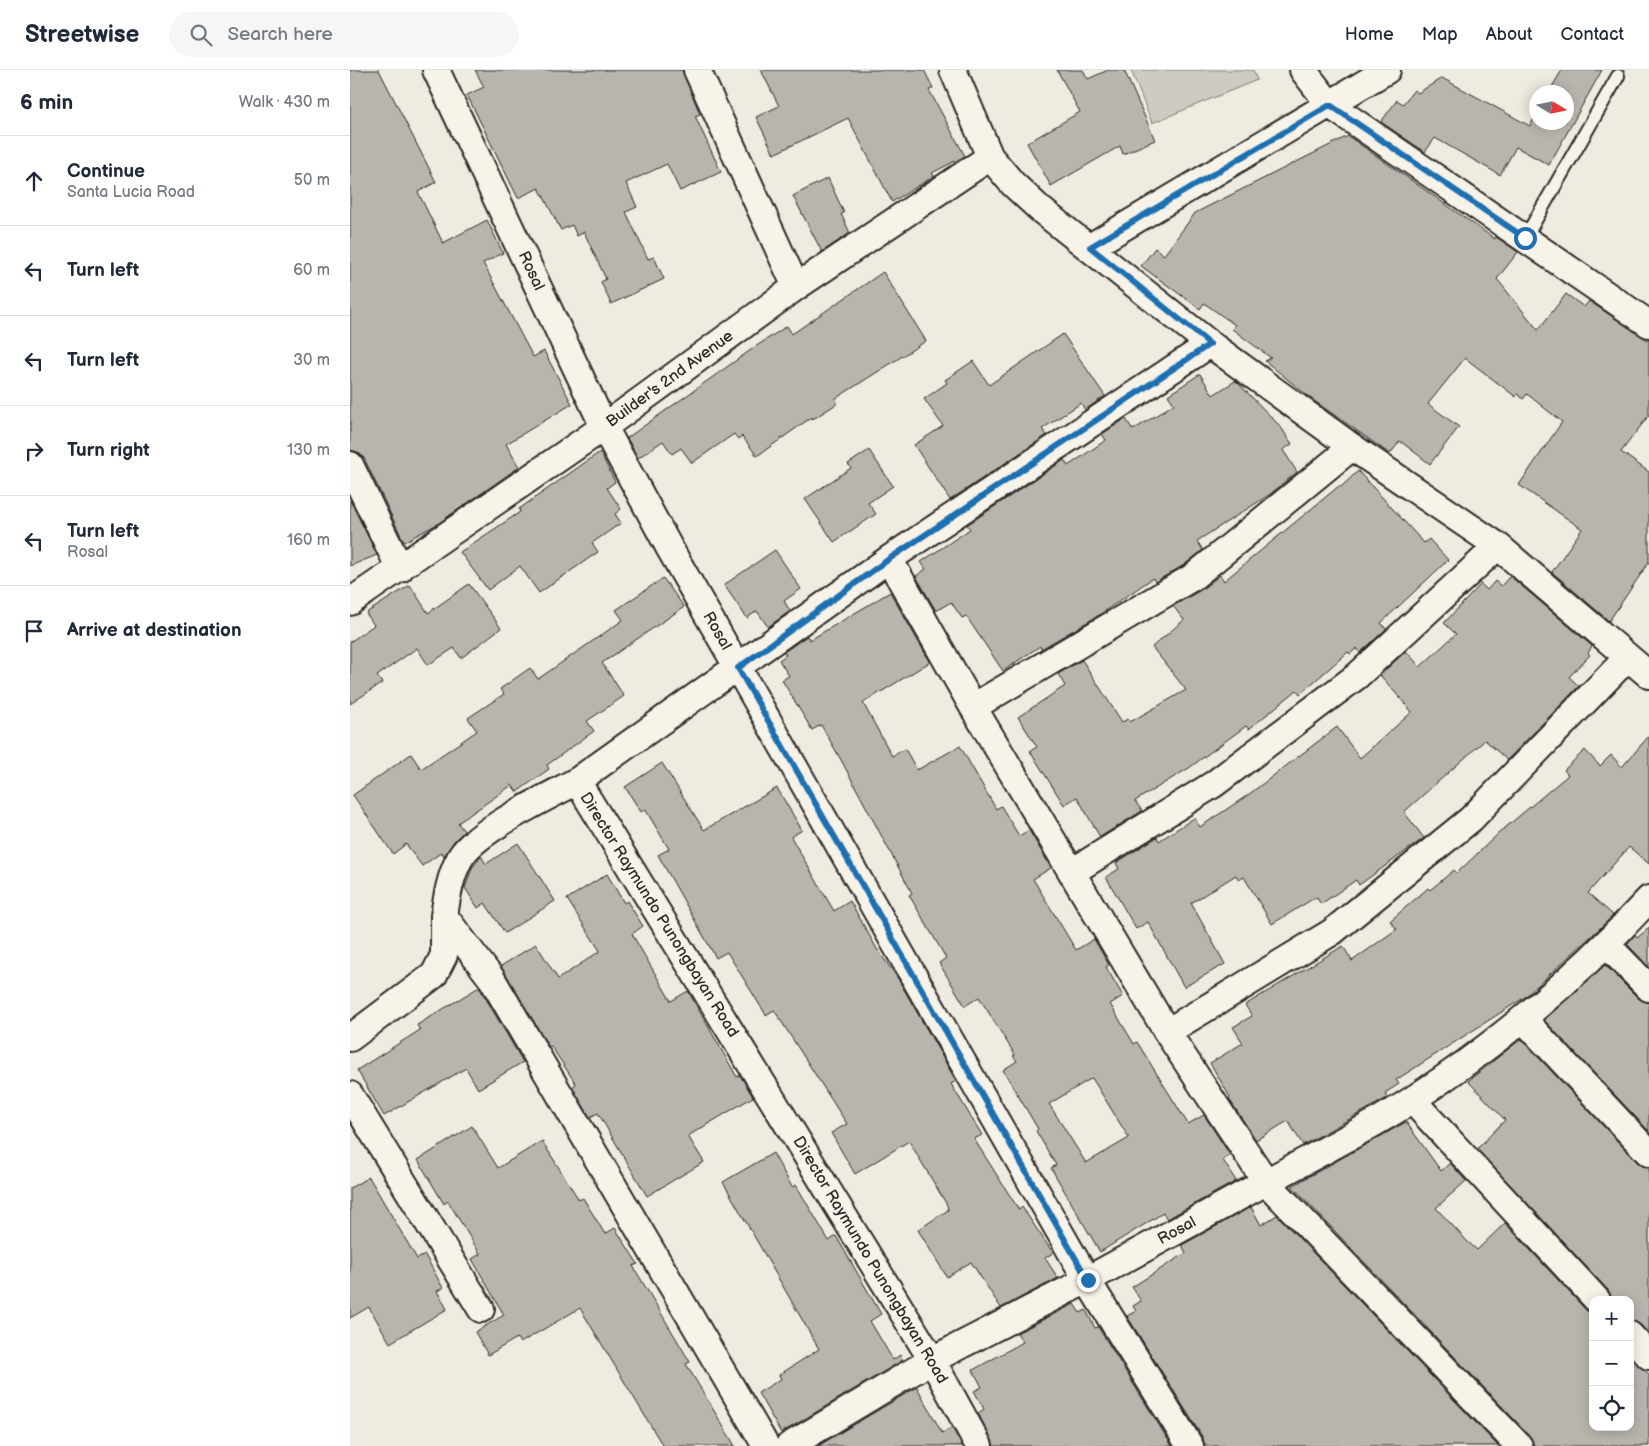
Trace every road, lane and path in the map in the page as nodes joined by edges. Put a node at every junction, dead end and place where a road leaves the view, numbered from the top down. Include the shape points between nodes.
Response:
1 (436, 70) edge
2 (697, 70) edge
3 (953, 70) edge
4 (1303, 70) edge
5 (1387, 70) edge
6 (1618, 76) dead end
7 (1330, 105) junction
8 (990, 157) junction
9 (1525, 238) junction
10 (1090, 247) junction
11 (796, 288) junction
12 (1649, 324) edge
13 (1210, 344) junction
14 (604, 427) junction
15 (1352, 447) junction
16 (350, 466) edge
17 (1498, 546) junction
18 (889, 559) junction
19 (400, 569) junction
20 (350, 602) edge
21 (1628, 657) junction
22 (738, 668) junction
23 (1649, 675) edge
24 (973, 707) junction
25 (577, 781) junction
26 (1072, 872) junction
27 (1649, 899) edge
28 (444, 916) junction
29 (1607, 945) junction
30 (1649, 988) edge
31 (1523, 1019) junction
32 (1167, 1032) junction
33 (350, 1038) edge
34 (350, 1095) edge
35 (1412, 1100) junction
36 (1649, 1154) edge
37 (1266, 1182) junction
38 (1088, 1280) junction
39 (1593, 1296) edge
40 (481, 1309) dead end
41 (1634, 1339) edge
42 (1649, 1356) edge
43 (932, 1360) junction
44 (766, 1446) edge
45 (789, 1446) edge
46 (978, 1446) edge
47 (1190, 1446) edge
48 (1519, 1446) edge

1 - 14 street, Rosal
2 - 11 street
3 - 8 street
4 - 7 street
5 - 7 street
6 - 9 lane
7 - 9 street
7 - 10 street
8 - 10 street via 1041,210
8 - 11 street, Builder's 2nd Avenue
9 - 12 street
10 - 13 street
11 - 14 street, Builder's 2nd Avenue
13 - 15 street
13 - 18 street, Director Raymundo Punongbayan Road
14 - 19 street, Builder's 2nd Avenue
14 - 22 street, Rosal
15 - 17 street
15 - 24 street via 1193,577
16 - 19 street
17 - 21 street
17 - 26 street via 1357,676 1214,784
18 - 22 street, Director Raymundo Punongbayan Road
18 - 24 street
19 - 20 street, Builder's 2nd Avenue
21 - 23 street
21 - 32 street via 1471,819 1332,932
22 - 25 street, Director Raymundo Punongbayan Road
22 - 38 street, Rosal
24 - 26 street
25 - 28 street via 477,838 459,858
25 - 43 street, Director Raymundo Punongbayan Road
26 - 32 street
27 - 29 street, Rosal
28 - 33 street via 444,956 434,975
28 - 44 street via 492,979
29 - 30 street
29 - 31 street, Rosal
31 - 35 street, Rosal
31 - 36 street
32 - 37 street
34 - 40 street
35 - 37 street, Rosal
35 - 39 street
37 - 38 street, Rosal
37 - 48 street
38 - 43 street, Rosal
38 - 47 street, Rosal
41 - 42 street
43 - 45 street, Rosal
43 - 46 street, Director Raymundo Punongbayan Road

